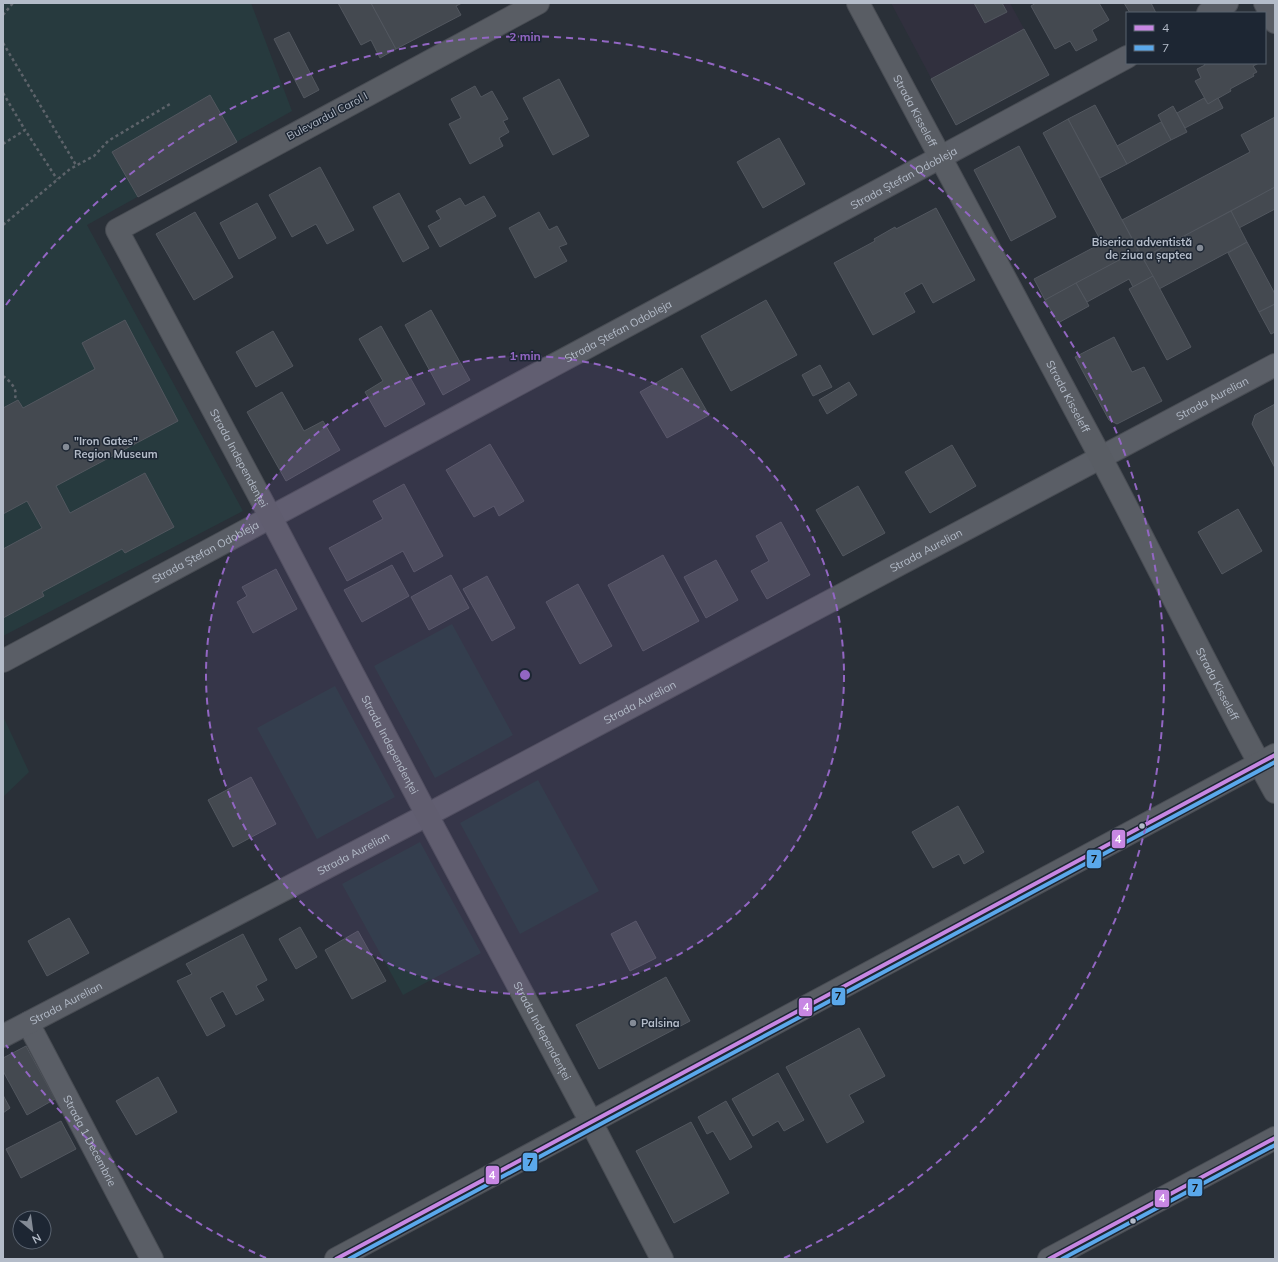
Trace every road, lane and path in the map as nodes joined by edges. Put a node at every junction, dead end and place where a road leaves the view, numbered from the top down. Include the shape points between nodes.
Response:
1 (13, 3) edge
2 (538, 3) edge
3 (858, 3) edge
4 (1227, 3) edge
5 (1265, 3) edge
6 (1210, 12) edge
7 (3, 15) edge
8 (1275, 22) edge
9 (3, 43) edge
10 (1126, 58) edge
11 (3, 93) edge
12 (170, 104) dead end
13 (25, 130) junction
14 (3, 144) edge
15 (940, 159) junction
16 (76, 165) junction
17 (57, 179) junction
18 (3, 225) edge
19 (117, 230) joint
20 (1275, 365) edge
21 (3, 376) edge
22 (15, 398) dead end
23 (1101, 458) junction
24 (270, 516) junction
25 (3, 661) edge
26 (1267, 759) edge
27 (1275, 792) edge
28 (426, 815) junction
29 (28, 1023) junction
30 (3, 1036) edge
31 (591, 1122) junction
32 (1275, 1138) edge
33 (152, 1259) edge
34 (336, 1259) edge
35 (662, 1259) edge
36 (1049, 1259) edge

1 - 7 path
2 - 19 street, Bulevardul Carol I
3 - 15 street, Strada Kisseleff
4 - 6 street
5 - 8 street
9 - 16 path
10 - 15 street, Strada Ștefan Odobleja
11 - 13 path
12 - 16 path via 108,141 94,156
13 - 14 path
13 - 17 path
15 - 23 street, Strada Kisseleff
15 - 24 street, Strada Ștefan Odobleja
16 - 17 path
17 - 18 path
19 - 24 street, Strada Independenței
20 - 23 street, Strada Aurelian
21 - 22 path via 13,385
23 - 26 street, Strada Kisseleff
23 - 28 street, Strada Aurelian
24 - 25 street, Strada Ștefan Odobleja
24 - 28 street, Strada Independenței
26 - 27 street, Strada Kisseleff
26 - 31 street
28 - 29 street, Strada Aurelian
28 - 31 street, Strada Independenței
29 - 30 street, Strada Aurelian
29 - 33 street, Strada 1 Decembrie
31 - 34 street
31 - 35 street, Strada Independenței
32 - 36 street

